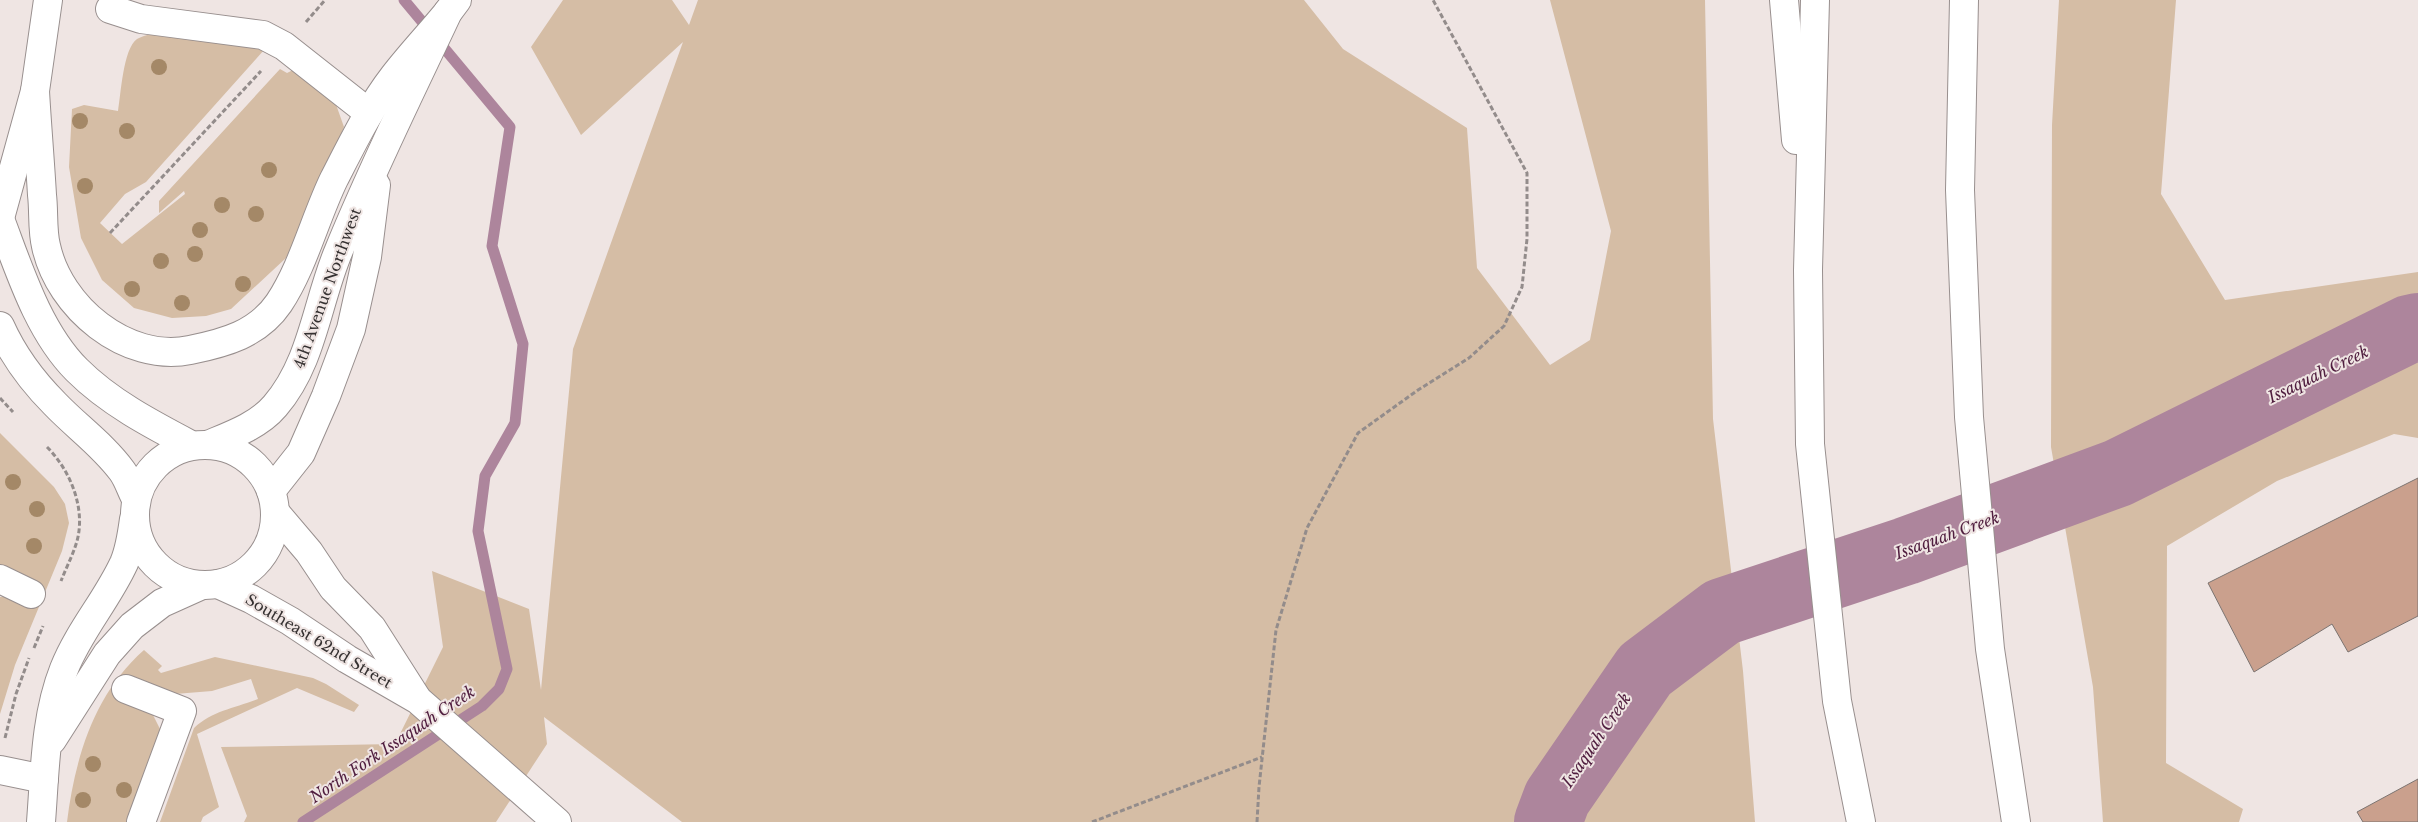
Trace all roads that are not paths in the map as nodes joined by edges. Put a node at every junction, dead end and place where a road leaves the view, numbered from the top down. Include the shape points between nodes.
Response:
1 (48, 0) edge
2 (1784, 0) edge
3 (1815, 0) edge
4 (1964, 0) edge
5 (452, 6) edge
6 (110, 9) dead end
7 (400, 88) junction
8 (35, 91) junction
9 (370, 113) junction
10 (380, 153) junction
11 (0, 218) edge
12 (1808, 270) junction
13 (0, 326) edge
14 (200, 445) junction
15 (273, 501) junction
16 (135, 509) junction
17 (0, 579) edge
18 (210, 585) junction
19 (31, 594) dead end
20 (126, 689) dead end
21 (418, 700) junction
22 (47, 748) junction
23 (0, 770) edge
24 (44, 779) junction
25 (41, 822) edge
26 (141, 822) edge
27 (557, 822) edge
28 (1861, 822) edge
29 (2016, 822) edge

1 - 8 main road
2 - 12 main road
3 - 12 main road
4 - 29 main road via 1960,190 1969,416 1990,649
5 - 7 main road
6 - 9 main road via 141,19 263,35 284,46
7 - 9 main road
7 - 10 main road, 4th Avenue Northwest
8 - 9 main road via 46,246 64,290 94,323 121,340 151,350 184,352 225,344 256,327 279,303 333,181
8 - 11 main road
10 - 14 main road, 4th Avenue Northwest via 338,252 302,366 274,407 244,429
10 - 15 main road, 4th Avenue Northwest via 367,257 351,329 301,453
11 - 14 main road via 29,297 49,333 76,369 113,400
12 - 28 main road via 1810,444 1837,701
13 - 16 main road via 28,373 55,404 99,443 123,472
14 - 15 main road via 230,449 248,459 262,473
14 - 16 main road via 171,452 156,464 143,480
15 - 18 main road via 271,538 254,566 237,578
15 - 21 main road, Southeast 62nd Street via 333,588 372,628
16 - 18 main road via 137,536 155,565 184,582
16 - 22 main road via 124,562 77,640 64,669 55,698
17 - 19 main road
18 - 21 main road, Southeast 62nd Street via 251,599
18 - 22 main road via 162,602 132,626 107,654
20 - 26 main road via 182,711
21 - 27 main road, Southeast 62nd Street
22 - 24 main road
23 - 24 main road
24 - 25 main road

